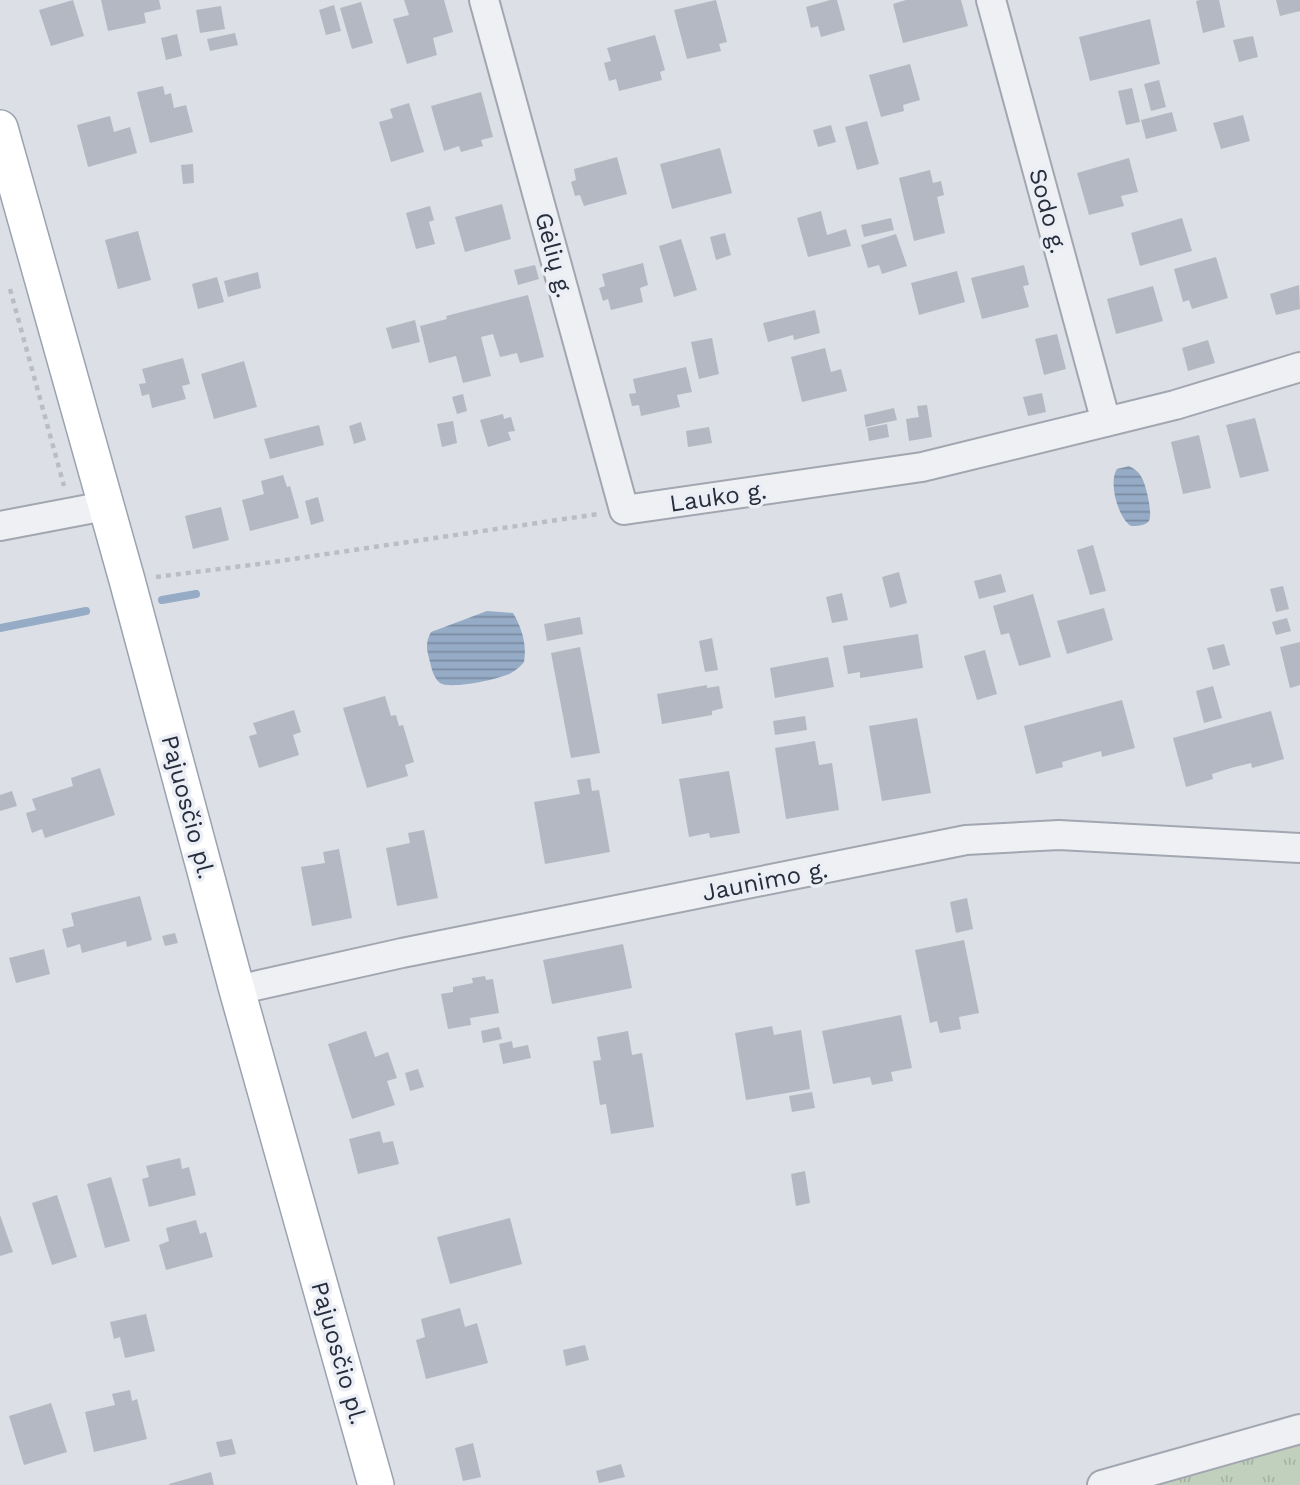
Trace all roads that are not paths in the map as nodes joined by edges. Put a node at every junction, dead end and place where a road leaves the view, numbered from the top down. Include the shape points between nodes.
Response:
1 (484, 0) edge
2 (991, 0) edge
3 (0, 128) edge
4 (1300, 368) edge
5 (1106, 422) junction
6 (105, 506) junction
7 (624, 510) joint
8 (0, 526) edge
9 (1300, 848) edge
10 (237, 990) junction
11 (1300, 1429) edge
12 (376, 1485) edge
13 (1102, 1485) edge

1 - 7 street, Gėlių g.
2 - 5 street, Sodo g.
3 - 6 main road, Pajuosčio pl.
4 - 5 street, Lauko g.
5 - 7 street, Lauko g. via 922,467
6 - 8 street
6 - 10 main road, Pajuosčio pl.
9 - 10 street, Jaunimo g. via 1086,835 966,841
10 - 12 main road, Pajuosčio pl.
11 - 13 street

